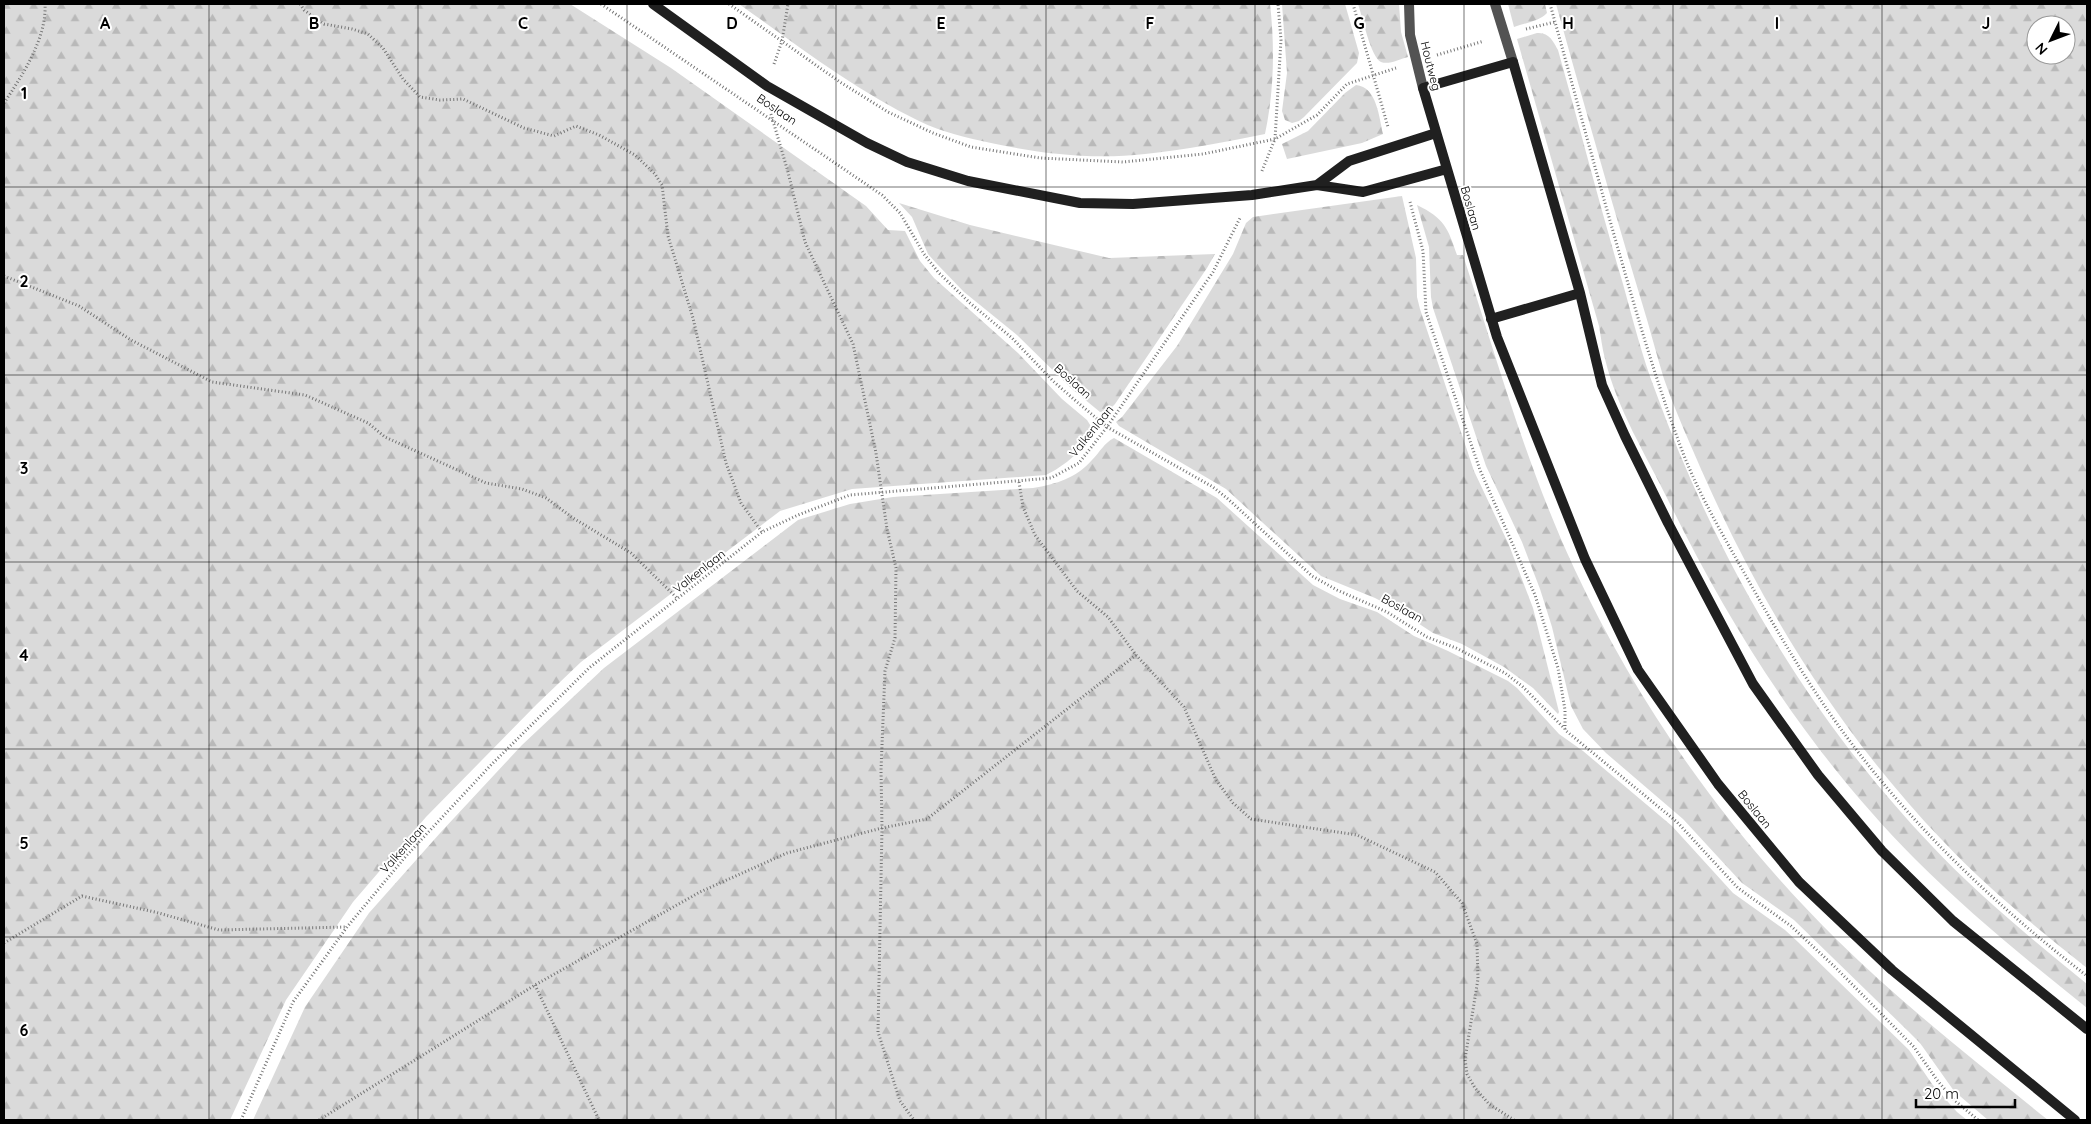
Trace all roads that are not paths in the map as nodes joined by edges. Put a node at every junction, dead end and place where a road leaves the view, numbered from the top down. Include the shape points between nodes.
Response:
1 (653, 4) edge
2 (1409, 4) edge
3 (1495, 4) edge
4 (1513, 62) junction
5 (1423, 88) junction
6 (1436, 133) junction
7 (1447, 169) junction
8 (1317, 185) junction
9 (1580, 293) junction
10 (1491, 319) junction
11 (2087, 1029) edge
12 (2075, 1120) edge

1 - 8 main road, Boslaan via 767,86 867,143 907,162 968,181 1080,203 1133,204 1252,195
2 - 5 street, Houtweg via 1410,35
3 - 4 street
4 - 5 main road
4 - 9 main road
5 - 6 main road, Houtweg
6 - 7 main road, Boslaan
6 - 8 main road, Boslaan via 1349,161
7 - 8 main road, Boslaan via 1363,192
7 - 10 main road, Boslaan
9 - 10 main road
9 - 11 main road via 1602,385 1621,428 1753,684 1818,775 1882,851 1953,921
10 - 12 main road, Boslaan via 1585,558 1638,670 1718,784 1799,882 1892,970

